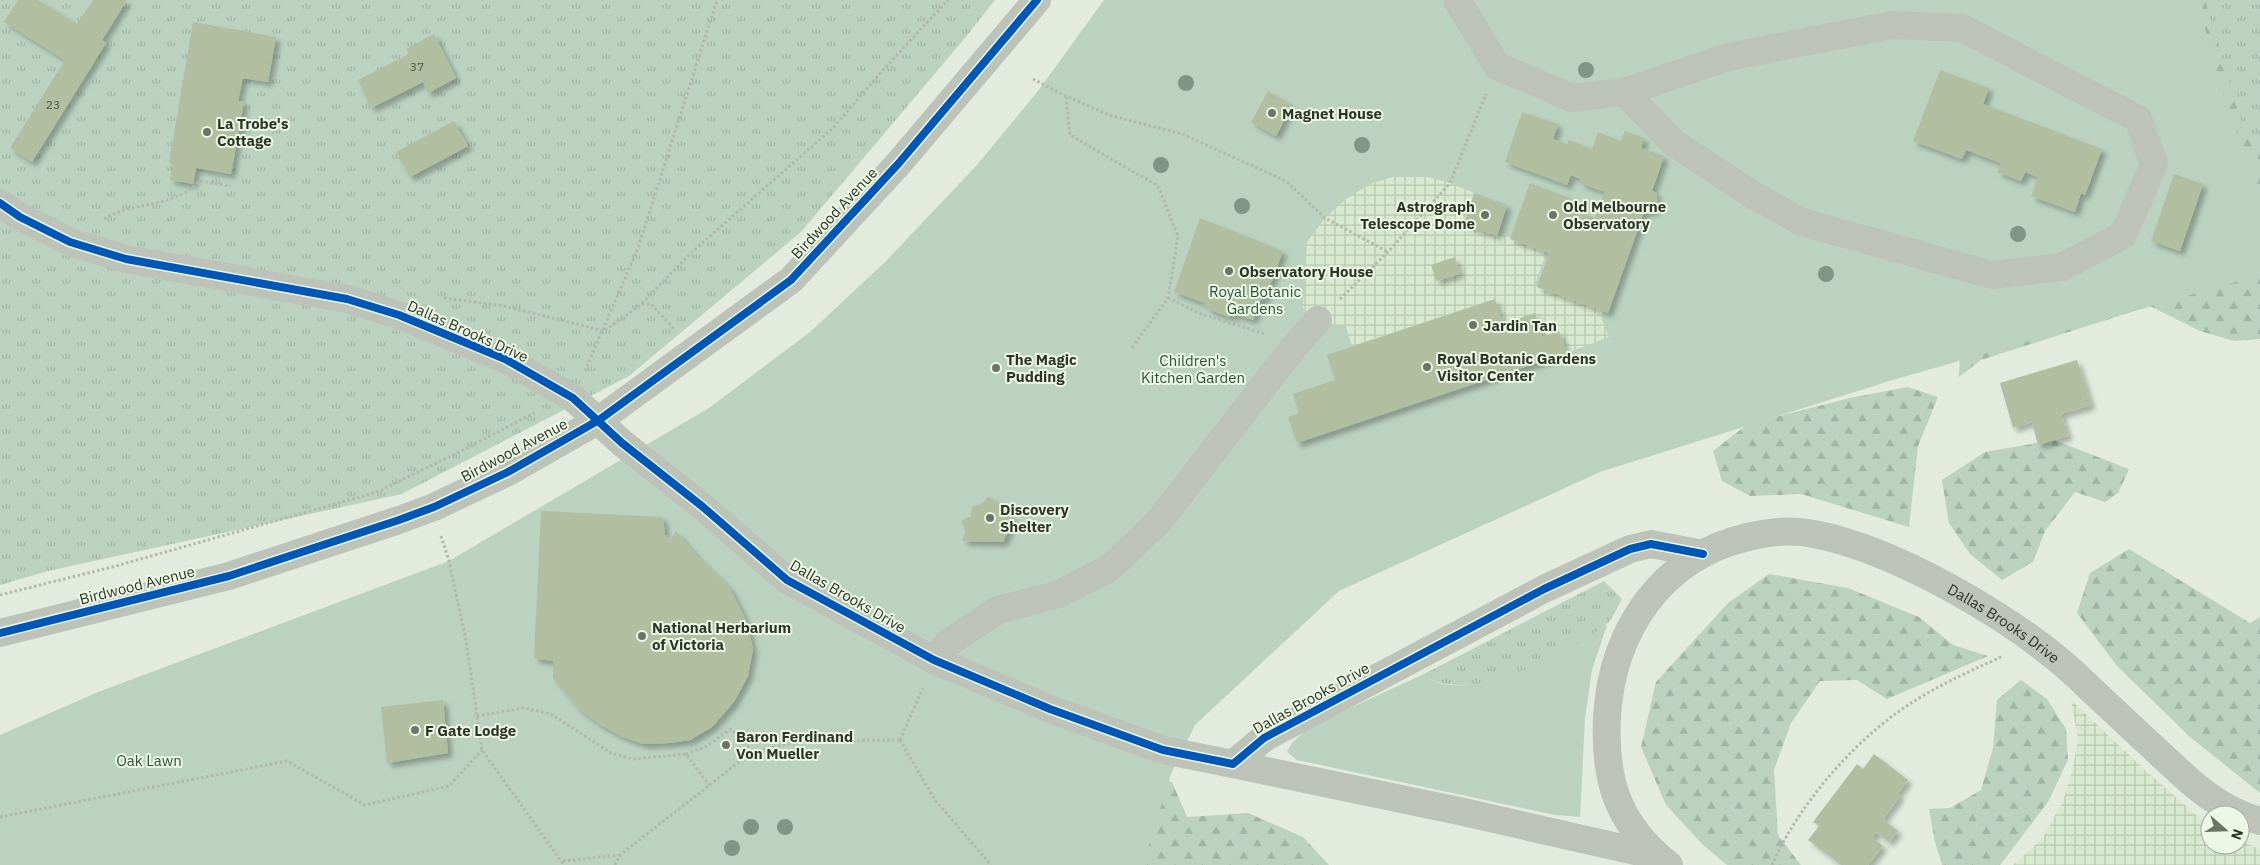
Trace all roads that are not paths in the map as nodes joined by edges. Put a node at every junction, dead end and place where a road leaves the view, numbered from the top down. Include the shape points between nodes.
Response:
1 (1037, 0) edge
2 (1457, 0) edge
3 (1624, 92) junction
4 (0, 203) edge
5 (1318, 320) road end
6 (599, 420) junction
7 (1704, 554) junction
8 (0, 634) edge
9 (934, 660) junction
10 (1233, 764) junction
11 (1609, 773) junction
12 (2260, 821) edge
13 (1613, 855) edge
14 (1663, 861) edge

1 - 6 street, Birdwood Avenue via 899,163 791,280
2 - 3 street via 1497,66 1572,98
3 - 3 street via 1674,143 1753,195 1802,222 1992,275 2062,267 2124,235 2154,164 2138,119 1962,28 1892,25 1728,57
4 - 6 street, Dallas Brooks Drive via 70,242 126,258 346,298 399,315 505,360 573,398
5 - 9 street via 1160,520 1110,568 1059,594 998,610 948,643
6 - 8 street, Birdwood Avenue via 508,472 434,507 229,576
6 - 9 street, Dallas Brooks Drive via 622,443 703,507 787,580
7 - 10 street, Dallas Brooks Drive via 1652,544 1630,549 1544,589 1264,738
7 - 11 street, Dallas Brooks Drive via 1655,592 1638,616 1618,657 1608,700 1606,742
7 - 12 street, Dallas Brooks Drive via 1737,540 1776,531 1793,531 1832,538 1876,553 1940,583 2010,624 2075,674 2200,790 2228,809
9 - 10 street, Dallas Brooks Drive via 1050,709 1150,746
10 - 13 street, Dallas Brooks Drive via 1459,811
11 - 13 street, Dallas Brooks Drive
11 - 14 street, Dallas Brooks Drive via 1622,809 1645,843
13 - 14 street, Dallas Brooks Drive

